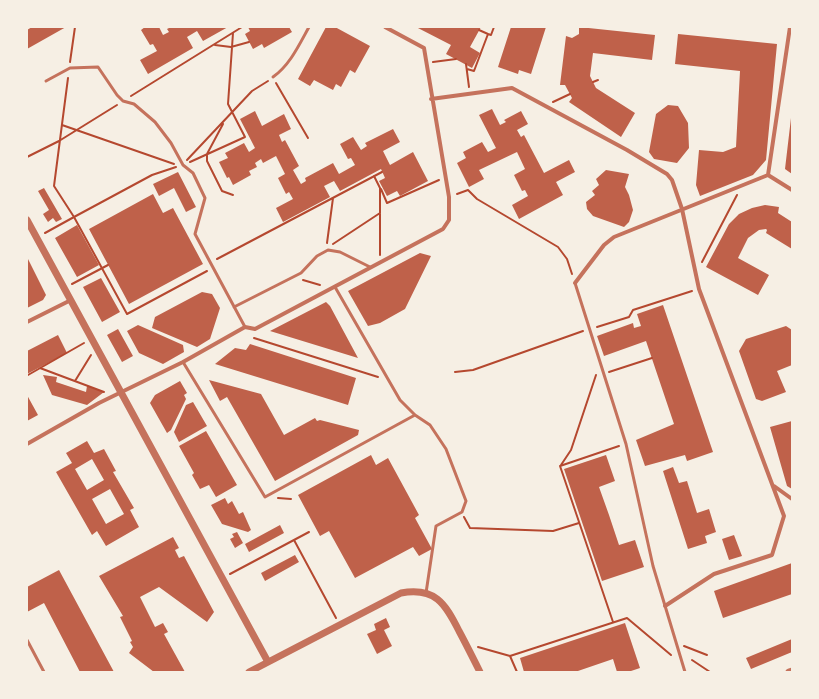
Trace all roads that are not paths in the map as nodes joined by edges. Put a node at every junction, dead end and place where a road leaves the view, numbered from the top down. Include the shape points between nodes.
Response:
1 (309, 27) edge
2 (385, 27) edge
3 (790, 27) edge
4 (273, 77) road end
5 (46, 82) dead end
6 (431, 99) junction
7 (768, 175) junction
8 (792, 190) edge
9 (682, 209) junction
10 (27, 220) edge
11 (370, 267) junction
12 (575, 283) joint
13 (335, 287) junction
14 (71, 300) junction
15 (234, 307) junction
16 (27, 322) edge
17 (245, 327) junction
18 (183, 362) junction
19 (119, 395) junction
20 (415, 416) junction
21 (27, 444) edge
22 (774, 486) junction
23 (792, 499) edge
24 (426, 593) junction
25 (665, 606) junction
26 (27, 640) edge
27 (268, 662) junction
28 (44, 672) edge
29 (249, 672) edge
30 (480, 672) edge
31 (685, 672) edge

1 - 4 lane via 296,51 280,73
2 - 6 street via 424,48
3 - 7 street
5 - 15 lane via 70,68 98,67 117,96 134,104 155,122 183,165 192,173 205,198 195,234
6 - 9 street via 512,88 667,174 672,180
6 - 11 street via 449,197 449,220 444,229
7 - 8 street
7 - 9 street
9 - 12 street via 614,237 604,245
9 - 22 street via 699,289
10 - 14 street
11 - 13 street
11 - 15 lane via 340,252 328,250 301,273
12 - 25 lane via 626,444 653,566
13 - 17 street via 255,329
13 - 20 lane via 400,400
14 - 16 street
14 - 19 street
15 - 17 lane
17 - 18 street
18 - 19 street
18 - 20 lane via 265,497
19 - 21 street via 99,403
19 - 27 street
20 - 24 lane via 430,425 446,449 466,501 462,512 436,526
22 - 23 street
22 - 25 street via 784,516 772,554 714,574
24 - 27 street via 401,593
24 - 30 street via 447,607
25 - 31 lane
26 - 28 lane
27 - 29 street

